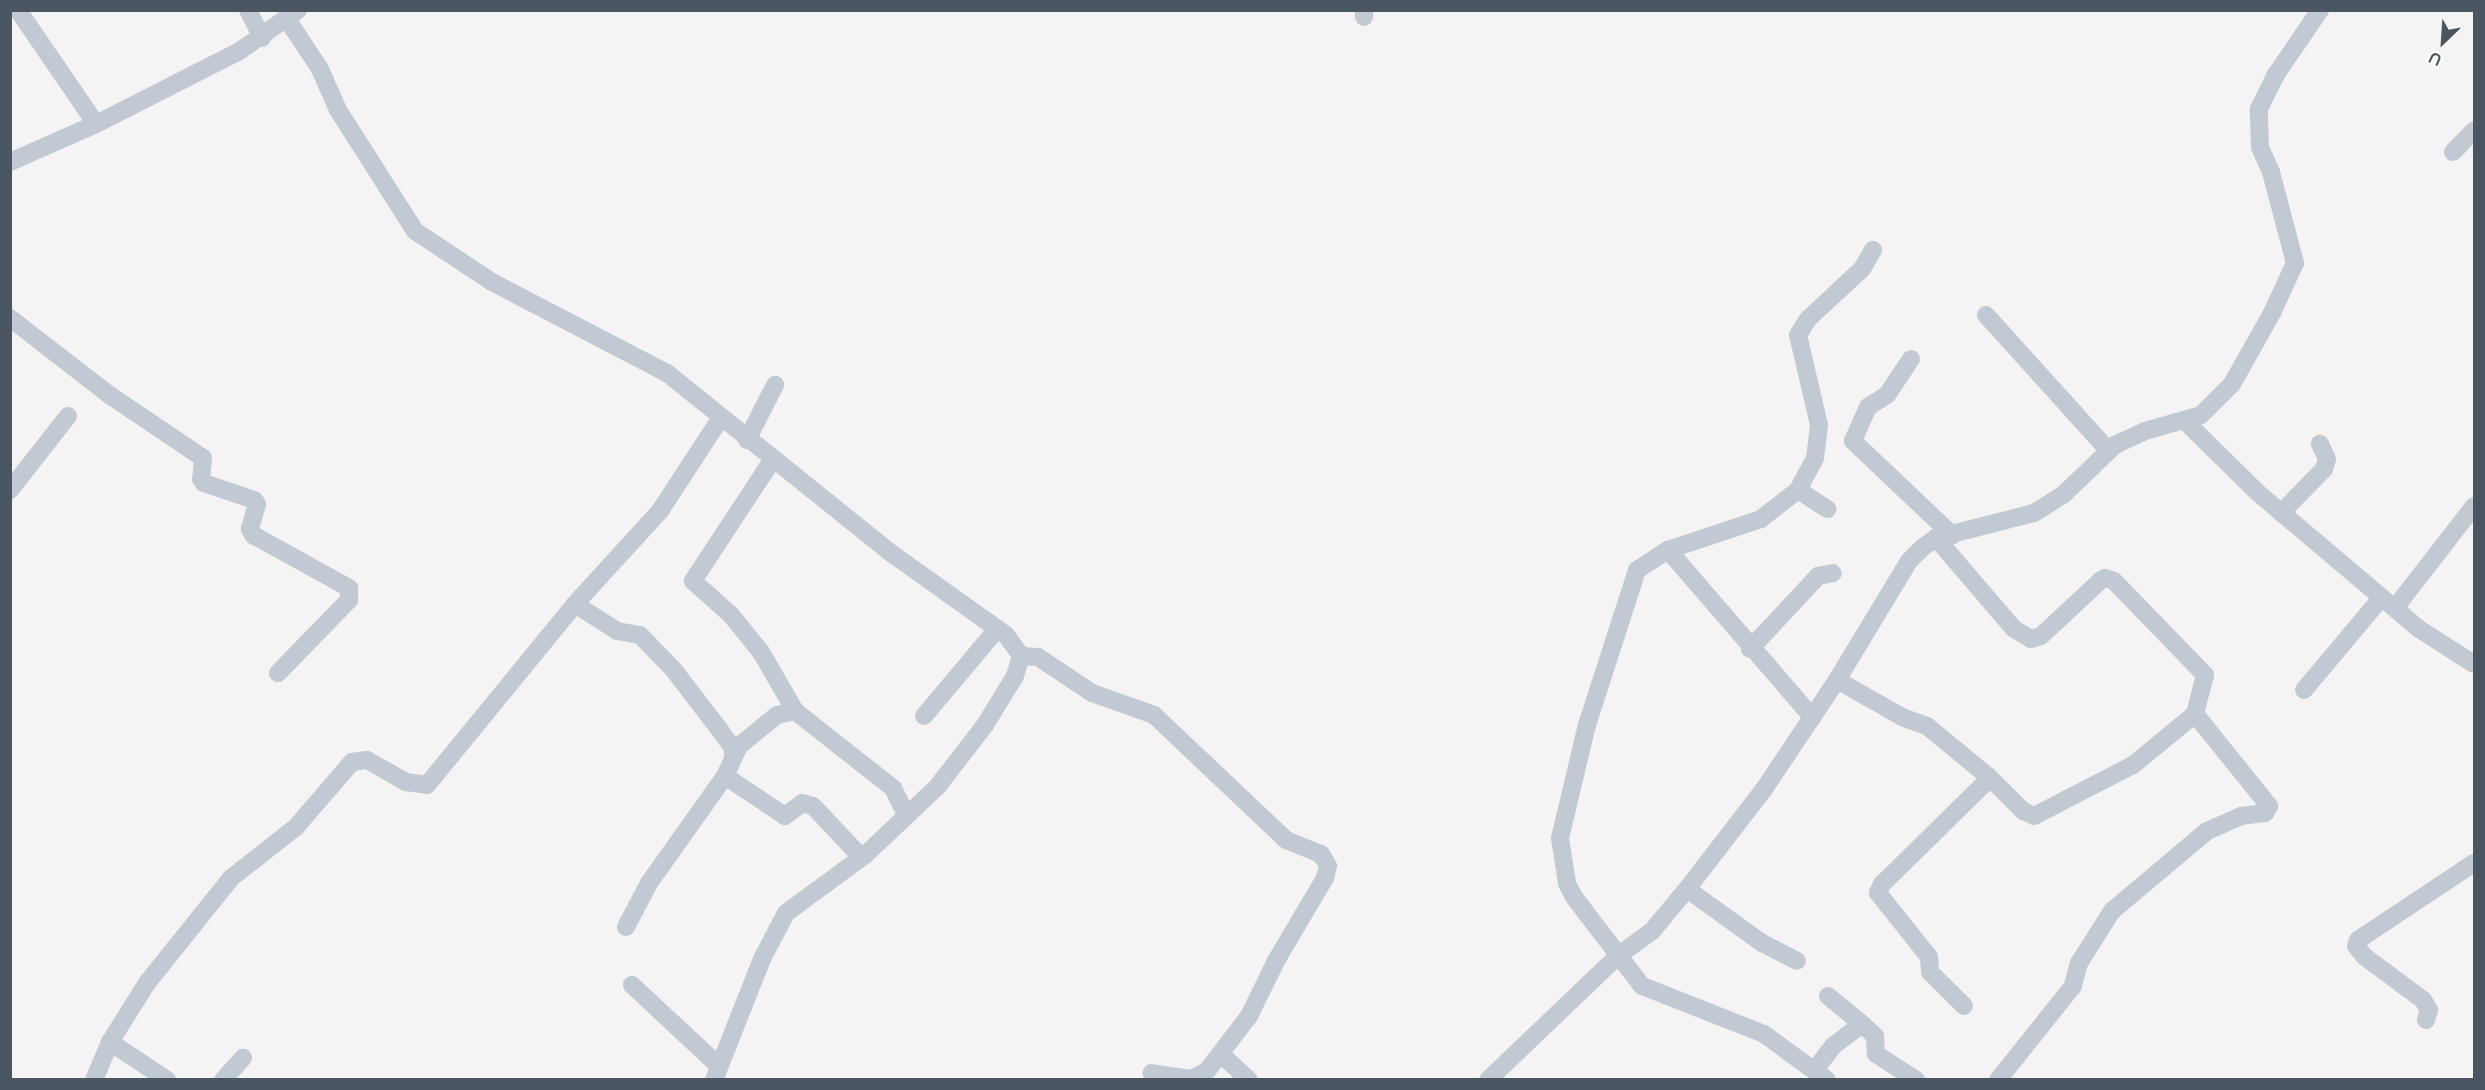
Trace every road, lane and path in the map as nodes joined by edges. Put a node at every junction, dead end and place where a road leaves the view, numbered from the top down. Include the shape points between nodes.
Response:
1 (18, 10) edge
2 (248, 10) edge
3 (2319, 10) edge
4 (292, 15) edge
5 (262, 38) junction
6 (96, 124) junction
7 (2472, 137) edge
8 (2453, 152) dead end
9 (10, 162) edge
10 (1873, 250) dead end
11 (1986, 315) dead end
12 (10, 318) edge
13 (1911, 359) dead end
14 (775, 385) dead end
15 (68, 416) dead end
16 (720, 419) junction
17 (2185, 421) junction
18 (747, 440) junction
19 (2320, 444) dead end
20 (2109, 450) junction
21 (773, 459) junction
22 (10, 490) edge
23 (1798, 490) junction
24 (2475, 506) edge
25 (1827, 509) dead end
26 (2281, 513) junction
27 (1944, 537) junction
28 (1668, 550) junction
29 (1833, 573) dead end
30 (2388, 602) junction
31 (575, 604) junction
32 (997, 629) junction
33 (1750, 649) junction
34 (1021, 656) junction
35 (2475, 664) edge
36 (278, 673) dead end
37 (1837, 680) junction
38 (2304, 690) dead end
39 (795, 711) junction
40 (2195, 714) junction
41 (924, 716) dead end
42 (1812, 717) junction
43 (733, 758) junction
44 (725, 776) junction
45 (1990, 778) junction
46 (906, 815) junction
47 (862, 858) junction
48 (2475, 862) edge
49 (1688, 889) junction
50 (626, 927) dead end
51 (1620, 955) junction
52 (1797, 961) dead end
53 (632, 985) dead end
54 (1828, 996) dead end
55 (1964, 1006) dead end
56 (2426, 1020) dead end
57 (1862, 1024) junction
58 (110, 1042) junction
59 (1221, 1054) junction
60 (243, 1058) dead end
61 (717, 1072) edge
62 (1151, 1073) dead end
63 (1821, 1075) edge
64 (94, 1080) edge
65 (167, 1080) edge
66 (223, 1080) edge
67 (1249, 1080) edge
68 (1488, 1080) edge
69 (1916, 1080) edge
70 (1998, 1080) edge

1 - 6 street
2 - 5 street
3 - 17 street via 2264,96 2258,120 2260,147 2271,172 2295,263 2232,384 2207,410
4 - 5 street
4 - 16 street via 338,110 415,231 492,282 667,373
5 - 6 street
6 - 9 street
7 - 8 street
10 - 23 street via 1862,269 1808,319 1798,335 1819,425 1815,458
11 - 20 street
12 - 36 street via 111,396 203,458 204,483 254,500 257,504 250,529 253,536 349,588 349,600
13 - 27 street via 1887,395 1868,406 1853,441
14 - 18 street
15 - 22 street
16 - 18 street
16 - 31 street via 660,511
17 - 20 street via 2145,431
17 - 26 street
18 - 21 street
19 - 26 street via 2327,459 2324,469
20 - 27 street via 2064,494 2034,513
21 - 32 street via 891,553
21 - 39 street via 693,582 731,615 761,652
23 - 25 street
23 - 28 street via 1761,519
24 - 30 street
26 - 30 street
27 - 37 street via 1909,561
27 - 40 street via 2014,629 2031,639 2040,636 2100,581 2114,581 2205,675
28 - 33 street
28 - 51 street via 1637,570 1631,581 1587,725 1560,838 1560,855 1574,897
29 - 33 street via 1818,576
30 - 35 street
30 - 38 street
31 - 43 street via 617,631 640,635 673,669 719,729 733,748
31 - 58 street via 427,785 406,782 367,760 351,762 296,827 231,878 147,983
32 - 34 street via 1017,646
32 - 41 street
33 - 42 street
34 - 46 street via 1015,676 972,743 944,779
34 - 59 street via 1038,657 1092,693 1154,715 1286,840 1326,859 1325,878 1276,960 1249,1016
37 - 42 street
37 - 45 street via 1902,717 1927,726
39 - 43 street via 763,724 739,746
39 - 46 street via 893,788
40 - 45 street via 2133,765 2034,816 2023,812
40 - 70 street via 2269,810 2241,816 2207,831 2112,910 2079,963 2073,986
42 - 49 street
43 - 44 street
44 - 47 street via 785,816 802,803 813,806
44 - 50 street via 642,894
45 - 55 street via 1882,884 1878,893 1929,957 1930,972
46 - 47 street
47 - 61 street via 786,913 762,959
48 - 56 street via 2358,940 2356,946 2422,1000 2429,1010
49 - 51 street via 1652,931
49 - 52 street via 1762,943
51 - 63 street via 1642,986 1764,1034
51 - 68 street
53 - 61 street
54 - 57 street
57 - 63 street via 1833,1046
57 - 69 street via 1875,1036 1876,1054
58 - 64 street
58 - 65 street
59 - 62 street via 1207,1071 1191,1079
59 - 67 street
60 - 66 street

